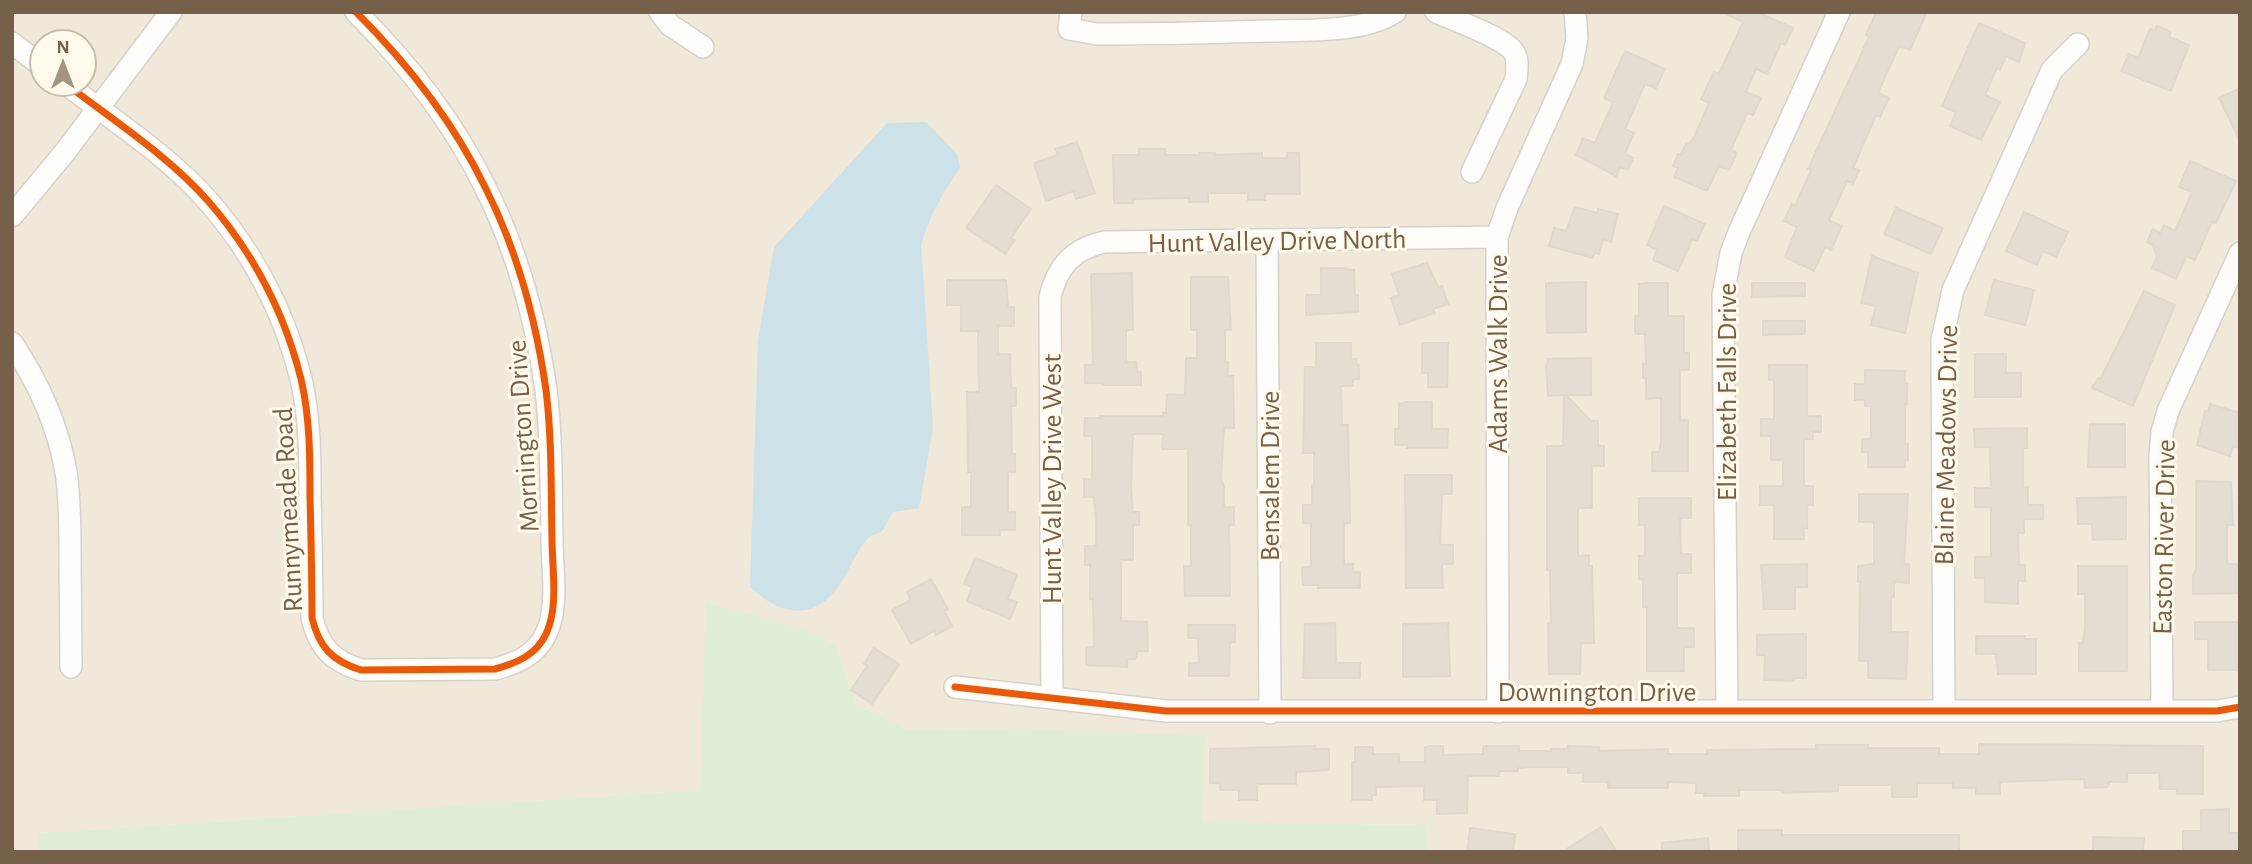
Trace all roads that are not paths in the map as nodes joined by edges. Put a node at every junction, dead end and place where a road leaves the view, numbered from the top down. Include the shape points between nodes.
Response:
1 (171, 12) edge
2 (356, 12) edge
3 (660, 12) edge
4 (1071, 12) edge
5 (1395, 12) edge
6 (1436, 12) edge
7 (1575, 12) edge
8 (1839, 12) edge
9 (12, 43) edge
10 (2078, 44) dead end
11 (702, 47) dead end
12 (28, 55) edge
13 (84, 98) edge
14 (97, 108) junction
15 (1472, 172) dead end
16 (12, 216) edge
17 (1497, 237) junction
18 (1267, 240) junction
19 (2240, 253) edge
20 (1064, 264) joint
21 (12, 343) edge
22 (323, 646) joint
23 (71, 667) dead end
24 (955, 687) dead end
25 (1052, 698) junction
26 (2240, 706) edge
27 (1727, 711) junction
28 (1944, 711) junction
29 (2162, 711) junction
30 (1498, 712) junction
31 (1270, 713) junction

1 - 14 street
2 - 22 street, Mornington Drive via 434,99 463,146 496,211 535,322 550,460 552,609 546,634 532,653 495,669 360,670 344,665
3 - 11 street via 670,25
4 - 5 street via 1069,29 1097,34 1323,29 1384,20
6 - 15 street via 1503,43 1517,62 1516,79
7 - 17 street, Adams Walk Drive via 1572,64
8 - 27 street, Elizabeth Falls Drive via 1739,232 1726,274
9 - 12 street
10 - 28 street, Blaine Meadows Drive via 2052,70 1952,290 1946,315 1942,340
13 - 14 street, Runnymeade Road
14 - 16 street
14 - 22 street, Runnymeade Road via 208,201 239,241 286,328 301,381 309,440 313,618
17 - 18 street, Hunt Valley Drive North
17 - 30 street, Adams Walk Drive
18 - 20 street, Hunt Valley Drive North via 1105,242 1076,252
18 - 31 street, Bensalem Drive
19 - 29 street, Easton River Drive via 2162,432
20 - 25 street, Hunt Valley Drive West via 1050,297
21 - 23 street via 47,408 66,473
24 - 25 street, Downington Drive
25 - 31 street, Downington Drive via 1166,712
26 - 29 street, Downington Drive via 2217,711
27 - 28 street, Downington Drive
27 - 30 street, Downington Drive
28 - 29 street, Downington Drive
30 - 31 street, Downington Drive

